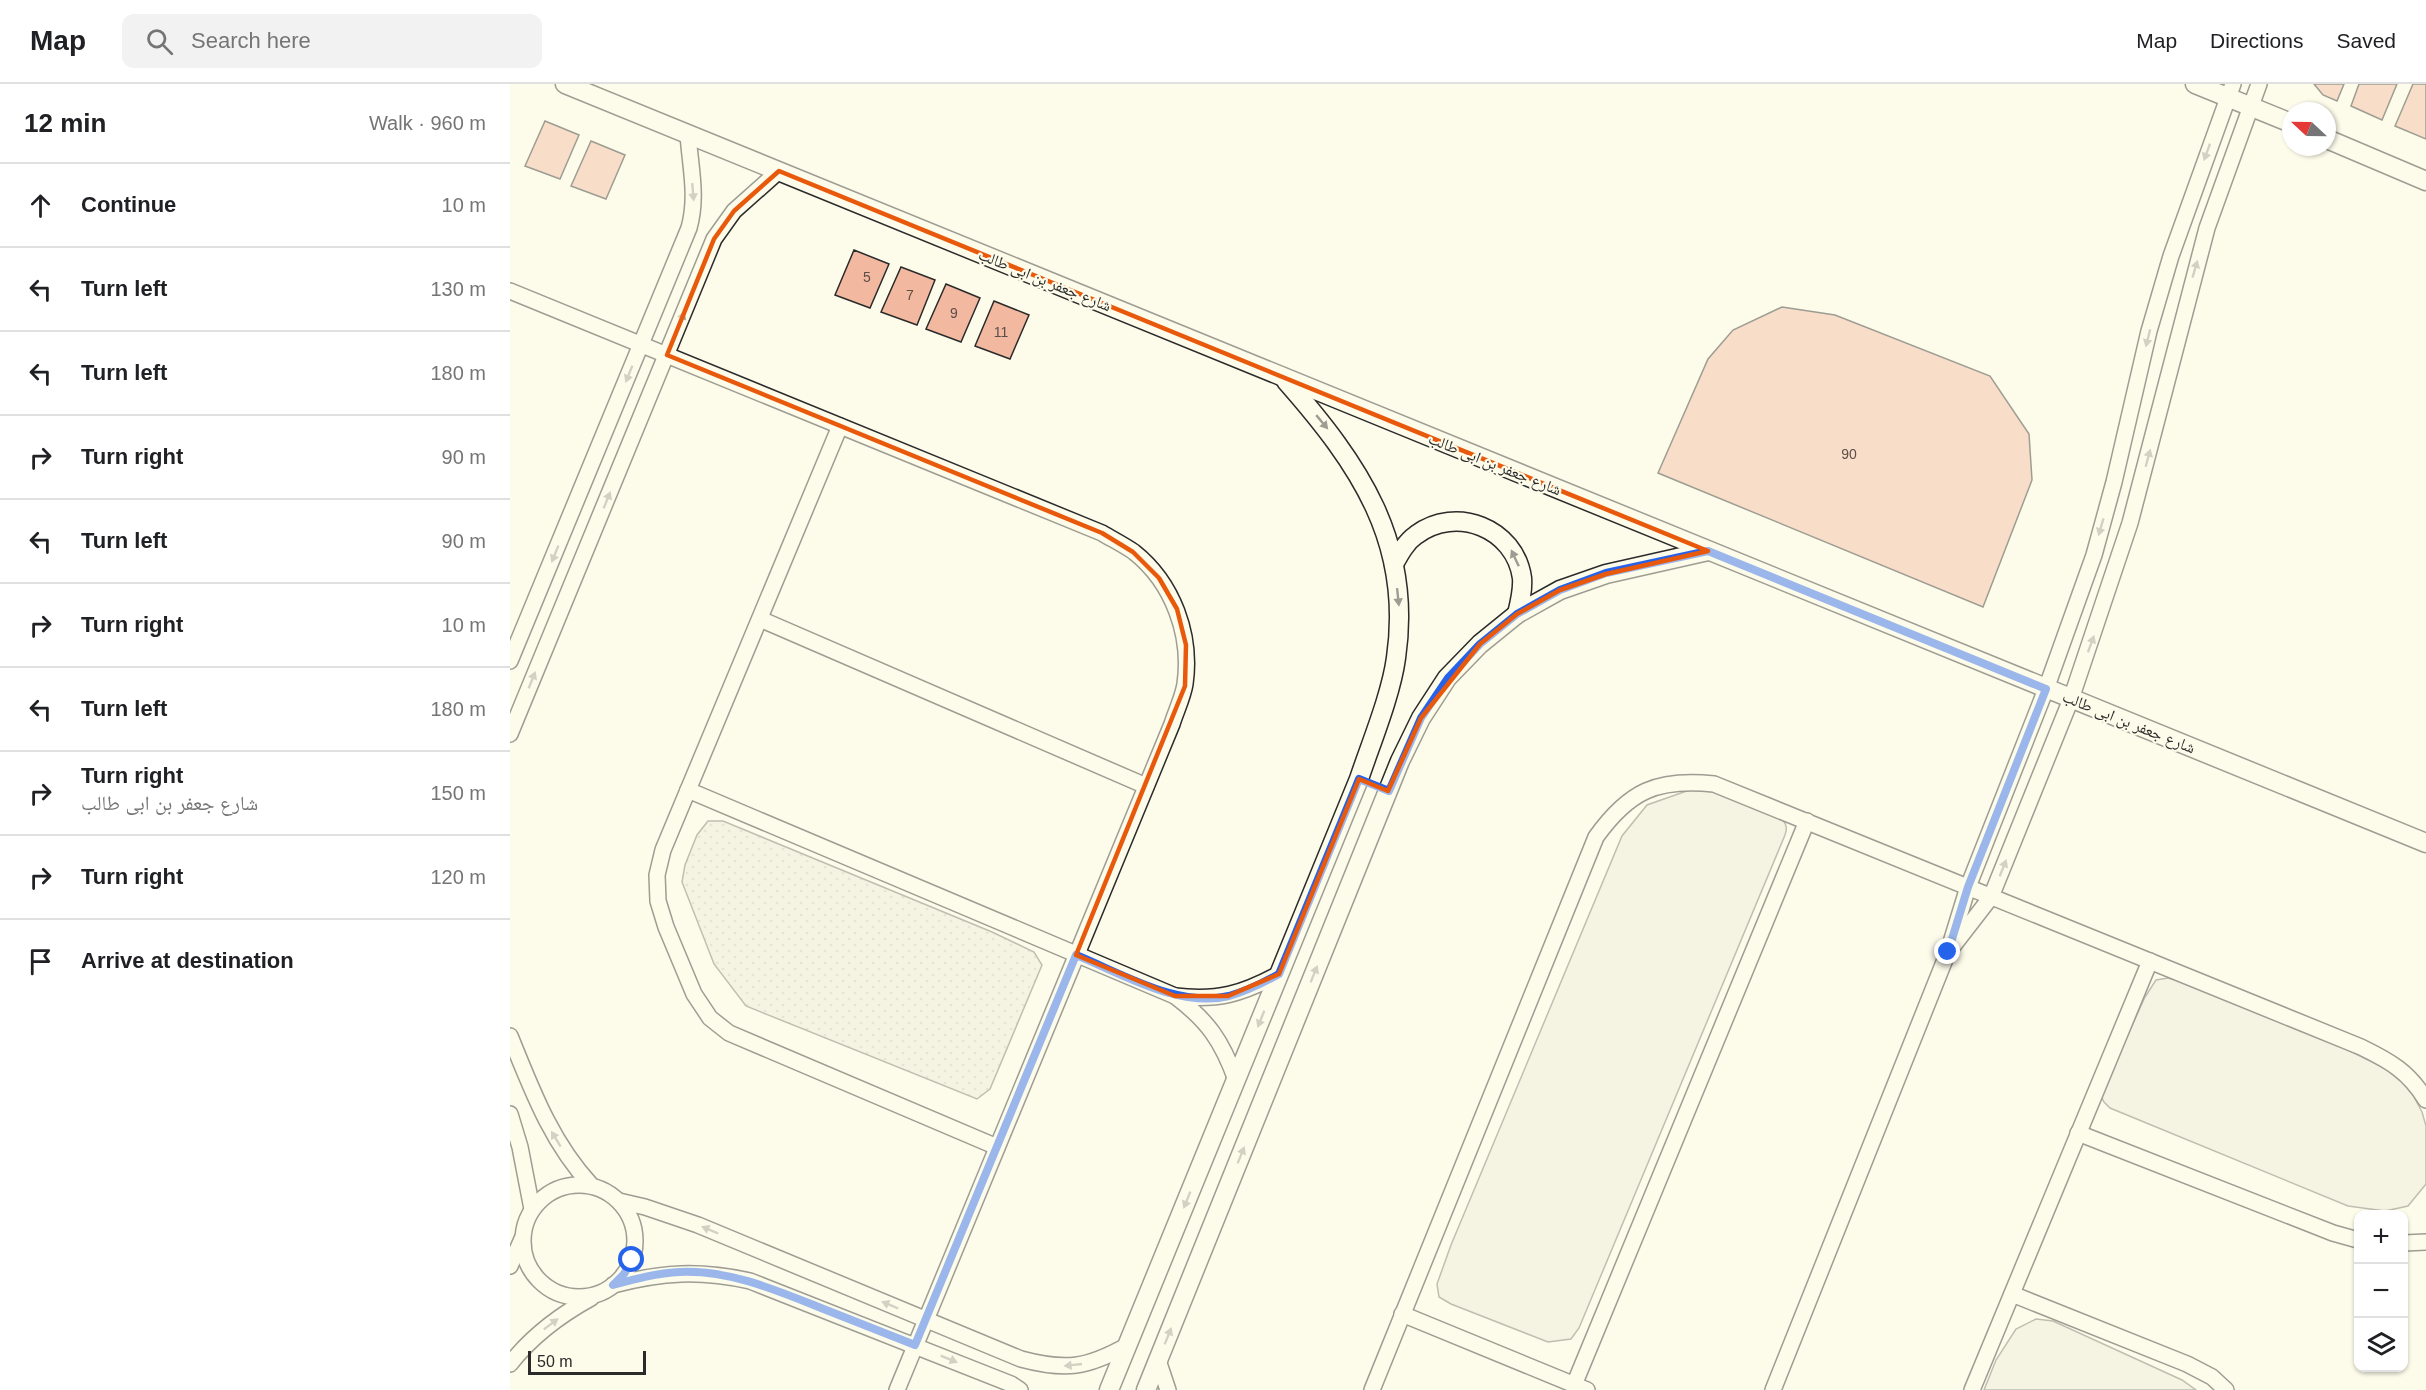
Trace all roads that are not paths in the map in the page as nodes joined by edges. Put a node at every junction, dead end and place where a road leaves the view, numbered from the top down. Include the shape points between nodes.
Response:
1 (565, 84) edge
2 (2195, 84) edge
3 (2259, 84) edge
4 (2230, 91) edge
5 (2250, 105) junction
6 (2282, 119) edge
7 (688, 134) junction
8 (2336, 143) edge
9 (779, 171) junction
10 (2426, 181) edge
11 (510, 291) edge
12 (641, 345) junction
13 (667, 355) junction
14 (1283, 378) junction
15 (840, 426) junction
16 (1708, 551) junction
17 (1394, 564) junction
18 (1517, 614) junction
19 (760, 619) junction
20 (510, 661) edge
21 (2046, 689) junction
22 (2071, 699) junction
23 (510, 734) edge
24 (1359, 779) junction
25 (1146, 786) junction
26 (688, 790) junction
27 (1389, 791) junction
28 (1807, 821) junction
29 (2426, 843) edge
30 (1968, 887) junction
31 (1991, 897) junction
32 (1948, 952) junction
33 (1076, 955) junction
34 (2150, 961) junction
35 (1279, 974) junction
36 (1175, 996) junction
37 (510, 1036) edge
38 (1236, 1080) junction
39 (2426, 1100) edge
40 (510, 1114) edge
41 (2079, 1133) junction
42 (997, 1147) junction
43 (591, 1185) junction
44 (619, 1200) junction
45 (532, 1209) junction
46 (2354, 1238) edge
47 (522, 1239) junction
48 (2426, 1242) edge
49 (2408, 1243) edge
50 (510, 1266) edge
51 (606, 1289) junction
52 (2012, 1294) junction
53 (1402, 1314) junction
54 (925, 1320) junction
55 (915, 1345) junction
56 (1128, 1345) junction
57 (1158, 1360) junction
58 (510, 1364) edge
59 (1581, 1387) edge
60 (897, 1390) edge
61 (1020, 1390) edge
62 (1109, 1390) edge
63 (1146, 1390) edge
64 (1168, 1390) edge
65 (1372, 1390) edge
66 (1773, 1390) edge
67 (1972, 1390) edge
68 (2226, 1390) edge

1 - 7 street, شارع جعفر بن ابى طالب
2 - 4 street
3 - 5 street
4 - 5 street
4 -> 21 street via 2171,256 2094,555
5 - 6 street
22 -> 5 street via 2130,524 2194,272
7 - 9 street, شارع جعفر بن ابى طالب
7 -> 12 street via 694,210
8 - 10 street
13 -> 9 street via 714,239 734,211
9 - 14 street, شارع جعفر بن ابى طالب
11 - 12 street
12 - 13 street
12 -> 20 street
13 - 15 street
23 -> 13 street
14 - 16 street, شارع جعفر بن ابى طالب
14 -> 17 street via 1354,465 1379,512
15 - 19 street
15 - 25 street via 1101,533 1133,552 1159,578 1177,609 1186,645 1185,686
16 - 18 street via 1606,573 1560,590
16 - 21 street, شارع جعفر بن ابى طالب
18 -> 17 street via 1522,579 1518,562 1509,546 1482,525 1456,521 1430,526 1415,535
17 -> 24 street via 1400,611 1396,659
18 - 27 street via 1480,644 1448,678 1421,718
19 - 25 street
19 - 26 street
21 - 22 street, شارع جعفر بن ابى طالب
21 - 30 street
22 - 29 street, شارع جعفر بن ابى طالب
31 -> 22 street
24 - 27 street
24 - 35 street
25 - 33 street
26 - 33 street
26 - 42 street via 663,849 657,875 658,901 694,994 710,1018 729,1033
57 -> 27 street
28 - 30 street
28 - 53 street via 1714,784 1687,781 1659,786 1634,797 1612,814 1592,845
28 - 59 street
30 - 31 street
30 - 32 street
31 - 32 street
31 - 34 street
32 - 66 street
33 - 36 street
33 - 42 street
34 - 39 street via 2392,1061 2417,1085
34 - 41 street
35 - 36 street via 1228,996
35 -> 38 street
36 - 38 street via 1213,1030
43 -> 37 street via 551,1132
38 -> 56 street
40 - 45 street
41 - 46 street
41 - 52 street
42 - 54 street
43 - 44 street
43 - 45 street via 564,1186
44 - 51 street via 634,1228 635,1244 628,1267
54 -> 44 street via 698,1225
45 - 47 street
47 - 50 street
47 - 51 street via 530,1270 553,1291 584,1297
48 - 49 street
51 - 55 street via 658,1275 716,1274 783,1292
58 -> 51 street via 540,1332
52 - 67 street
52 - 68 street via 2187,1364 2212,1377
53 - 59 street
53 - 65 street
54 - 55 street
56 -> 54 street via 1085,1364 1048,1366
55 - 60 street
55 -> 61 street
56 - 62 street
57 - 63 street
57 - 64 street

